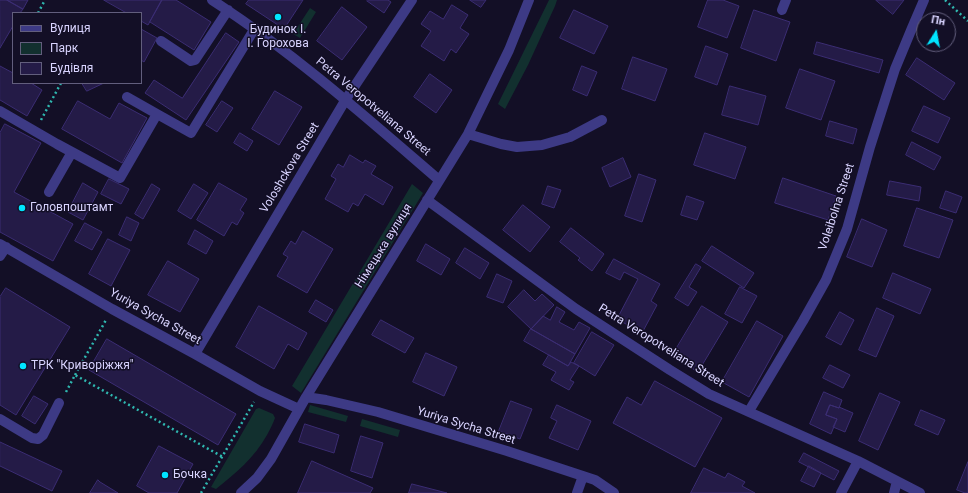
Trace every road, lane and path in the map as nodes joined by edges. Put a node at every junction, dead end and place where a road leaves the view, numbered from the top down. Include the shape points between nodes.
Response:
1 (45, 0) edge
2 (212, 0) edge
3 (412, 0) edge
4 (530, 0) edge
5 (786, 0) edge
6 (924, 0) edge
7 (945, 0) edge
8 (228, 10) junction
9 (782, 10) dead end
10 (39, 12) edge
11 (968, 21) edge
12 (255, 28) junction
13 (161, 41) dead end
14 (59, 84) edge
15 (127, 97) dead end
16 (346, 99) junction
17 (0, 111) edge
18 (157, 114) junction
19 (602, 120) dead end
20 (35, 131) junction
21 (468, 134) junction
22 (72, 152) junction
23 (439, 180) junction
24 (49, 192) dead end
25 (427, 200) junction
26 (3, 245) edge
27 (0, 256) edge
28 (112, 309) junction
29 (195, 354) junction
30 (75, 375) junction
31 (260, 391) junction
32 (306, 397) junction
33 (60, 402) joint
34 (299, 409) junction
35 (749, 411) junction
36 (0, 418) edge
37 (223, 457) junction
38 (858, 461) junction
39 (583, 476) junction
40 (897, 481) junction
41 (201, 493) edge
42 (241, 493) edge
43 (577, 493) edge
44 (614, 493) edge
45 (841, 493) edge
46 (894, 493) edge
47 (920, 493) edge

1 - 10 path
2 - 8 street, Petra Veropotveliana Street
3 - 16 street, Voloshckova Street
4 - 21 street, Німецька вулиця
5 - 9 street
6 - 35 street, Voleibolna Street via 895,69 847,229 826,280
7 - 11 path
8 - 12 street, Petra Veropotveliana Street
8 - 13 street via 195,60 191,61
12 - 16 street, Petra Veropotveliana Street
12 - 18 street via 191,133
14 - 20 path
15 - 18 street
16 - 23 street, Petra Veropotveliana Street
16 - 29 street, Voloshckova Street
17 - 20 street
18 - 22 street via 120,178
19 - 21 street via 570,137 542,145 517,147
20 - 22 street
21 - 23 street, Німецька вулиця
22 - 24 street
23 - 25 street, Німецька вулиця
25 - 32 street, Німецька вулиця
25 - 35 street, Petra Veropotveliana Street via 590,317 670,370 710,394
26 - 27 street
26 - 28 street, Yuriya Sycha Street
28 - 29 street, Yuriya Sycha Street
28 - 30 path
29 - 31 street, Yuriya Sycha Street
30 - 33 path
30 - 37 path
31 - 34 street, Yuriya Sycha Street
31 - 37 path
32 - 34 street, Німецька вулиця
32 - 39 street, Yuriya Sycha Street via 378,412
33 - 36 street via 43,434 38,438 32,438
34 - 42 street, Німецька вулиця via 271,459 257,478
35 - 38 street, Petra Veropotveliana Street
37 - 41 path
38 - 40 street, Petra Veropotveliana Street
38 - 45 street
39 - 43 street
39 - 44 street, Yuriya Sycha Street via 595,480
40 - 46 street
40 - 47 street, Petra Veropotveliana Street

